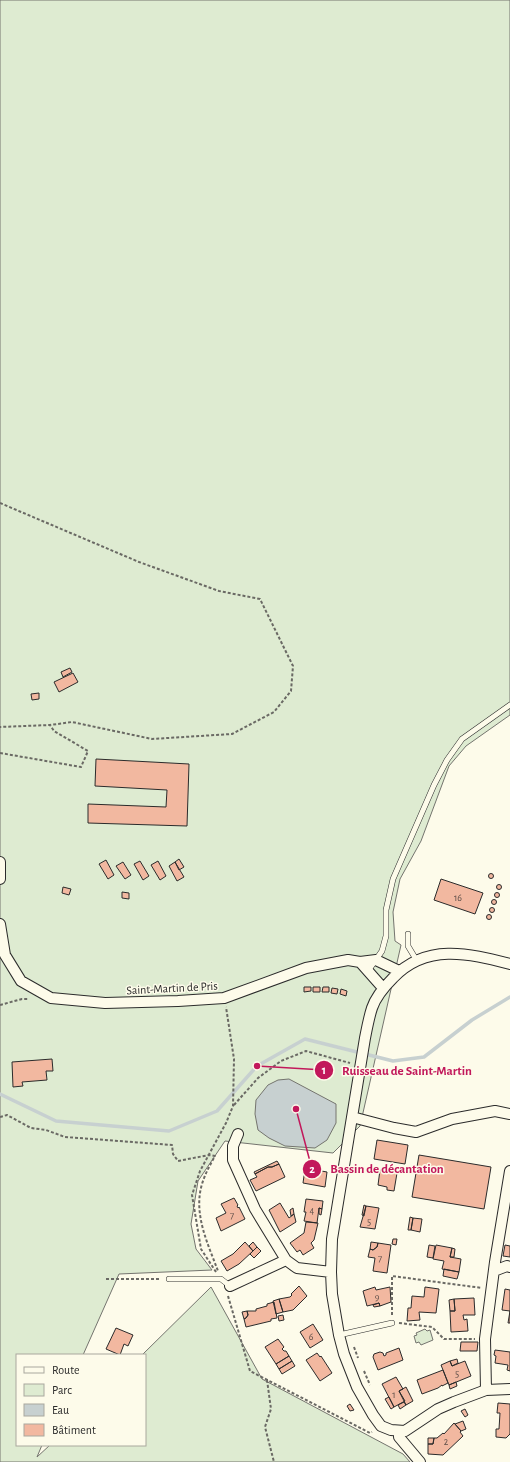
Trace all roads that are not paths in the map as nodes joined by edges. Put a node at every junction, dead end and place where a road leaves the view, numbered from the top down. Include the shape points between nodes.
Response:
1 (510, 705) edge
2 (0, 862) edge
3 (0, 880) edge
4 (0, 924) edge
5 (408, 934) dead end
6 (376, 960) junction
7 (418, 961) junction
8 (360, 962) junction
9 (510, 964) edge
10 (368, 971) junction
11 (399, 971) junction
12 (383, 988) junction
13 (510, 1114) edge
14 (352, 1117) junction
15 (238, 1134) dead end
16 (510, 1171) edge
17 (286, 1260) junction
18 (510, 1267) edge
19 (494, 1270) junction
20 (331, 1272) junction
21 (169, 1279) road end
22 (230, 1286) joint
23 (392, 1323) road end
24 (339, 1335) junction
25 (510, 1389) edge
26 (486, 1390) junction
27 (399, 1432) junction
28 (420, 1462) edge

1 - 6 lane via 462,739 447,760 393,879 386,910 386,936 382,951
2 - 3 street
4 - 8 street, Saint-Martin de Pris via 5,955 21,981 50,998 105,1003 224,998 306,968 348,960
5 - 7 lane via 408,946
6 - 8 street, Saint-Martin de Pris
6 - 10 lane
6 - 11 street
7 - 9 street via 440,954 455,954
7 - 11 street
8 - 10 street
10 - 12 street
11 - 12 street
12 - 14 street via 372,1007
13 - 14 street via 496,1111 452,1119 416,1132
14 - 20 street via 332,1239
15 - 17 street via 233,1146 232,1160 255,1209
16 - 19 street
17 - 20 street via 297,1268
17 - 22 street
18 - 19 street
19 - 26 street via 485,1339
20 - 24 street via 334,1312
21 - 22 lane via 221,1280
23 - 24 lane
24 - 27 street via 357,1387 373,1415 381,1426
25 - 26 street
26 - 27 street via 438,1409 410,1428
27 - 28 street via 399,1437

